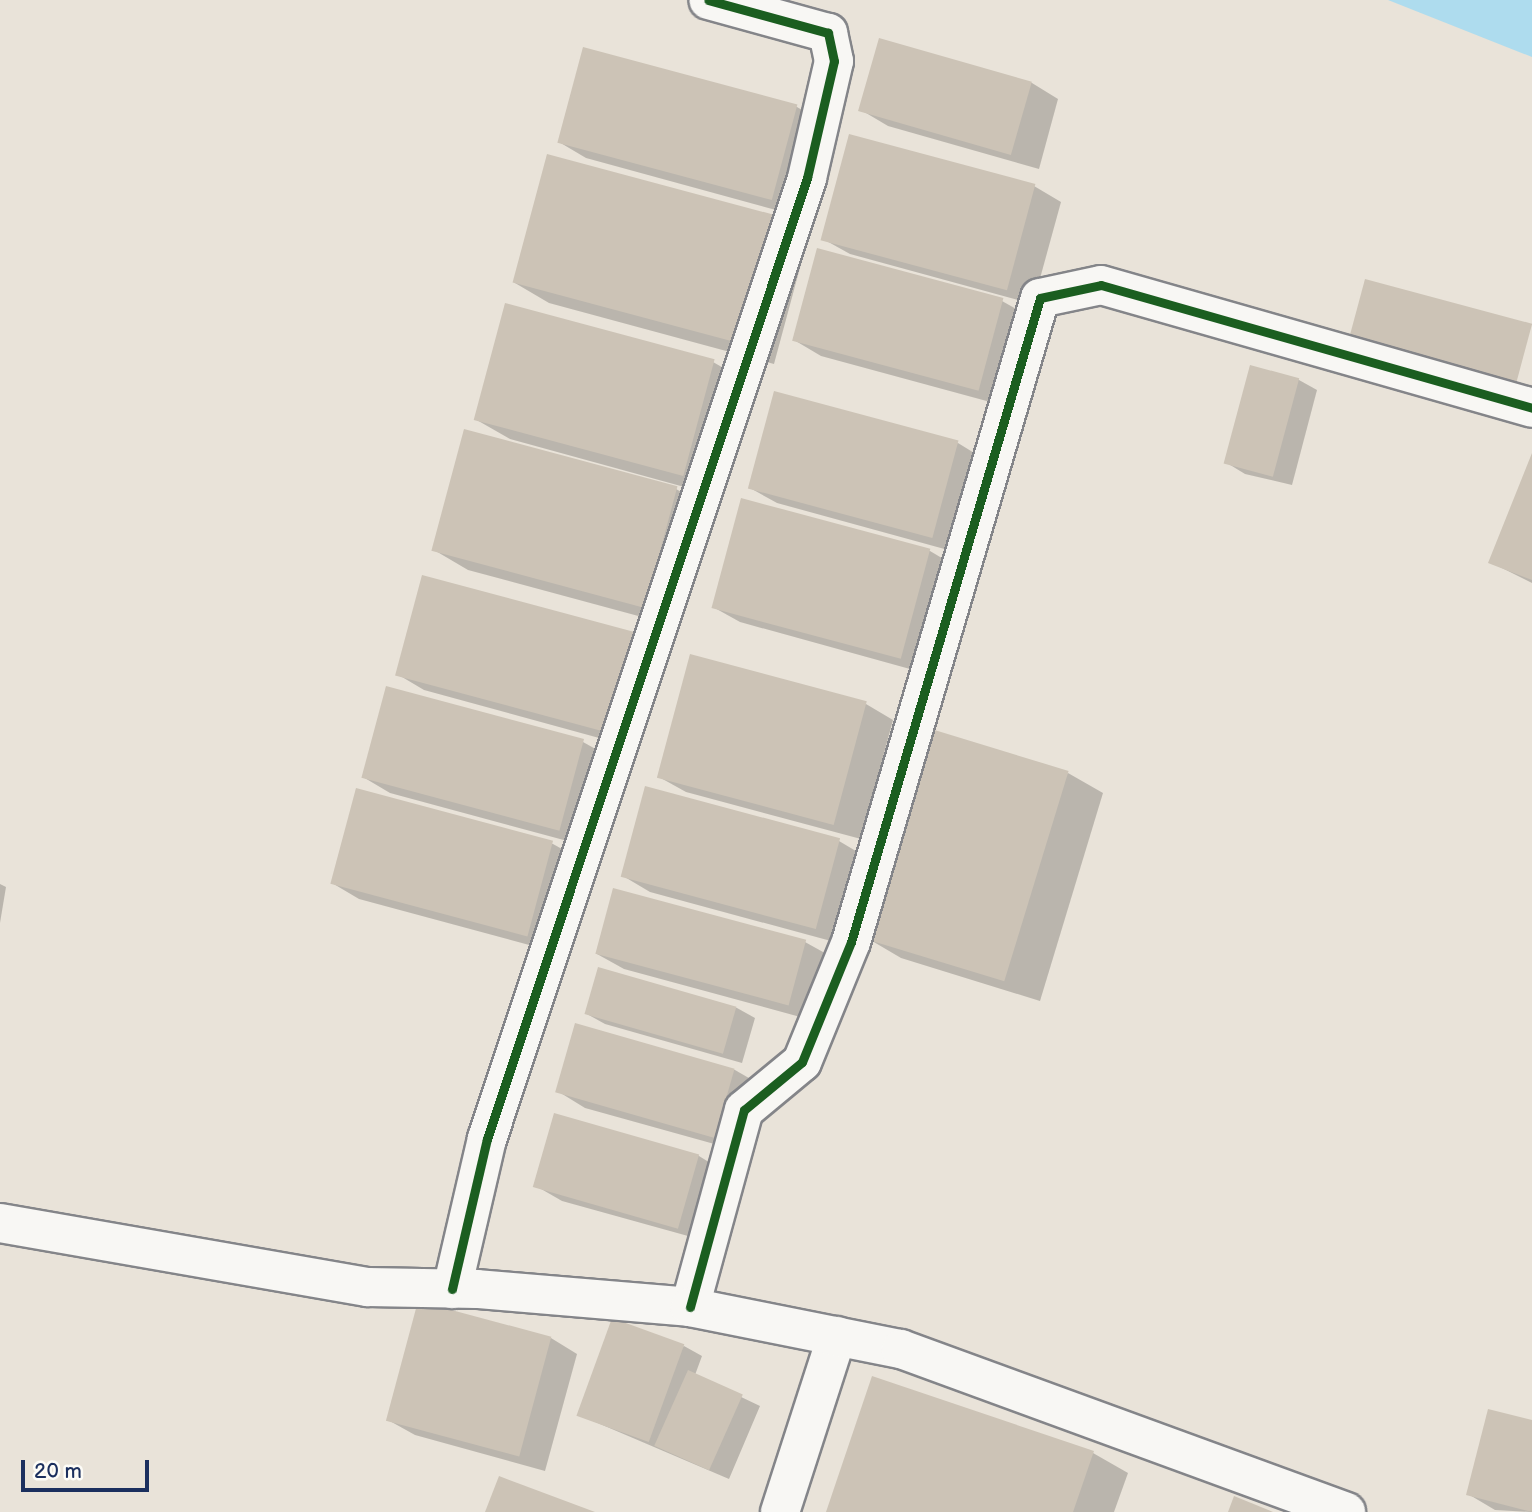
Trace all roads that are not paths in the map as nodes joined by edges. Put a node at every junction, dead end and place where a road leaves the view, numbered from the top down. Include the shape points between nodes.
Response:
1 (708, 0) edge
2 (1532, 408) edge
3 (0, 1223) edge
4 (452, 1289) junction
5 (690, 1307) junction
6 (836, 1336) junction
7 (780, 1512) edge
8 (1346, 1512) edge

1 - 4 street via 828,33 834,61 807,178 487,1139
2 - 5 street via 1101,285 1040,298 851,942 802,1062 744,1110
3 - 4 street via 368,1287
4 - 5 street
5 - 6 street
6 - 7 street
6 - 8 street via 901,1349

